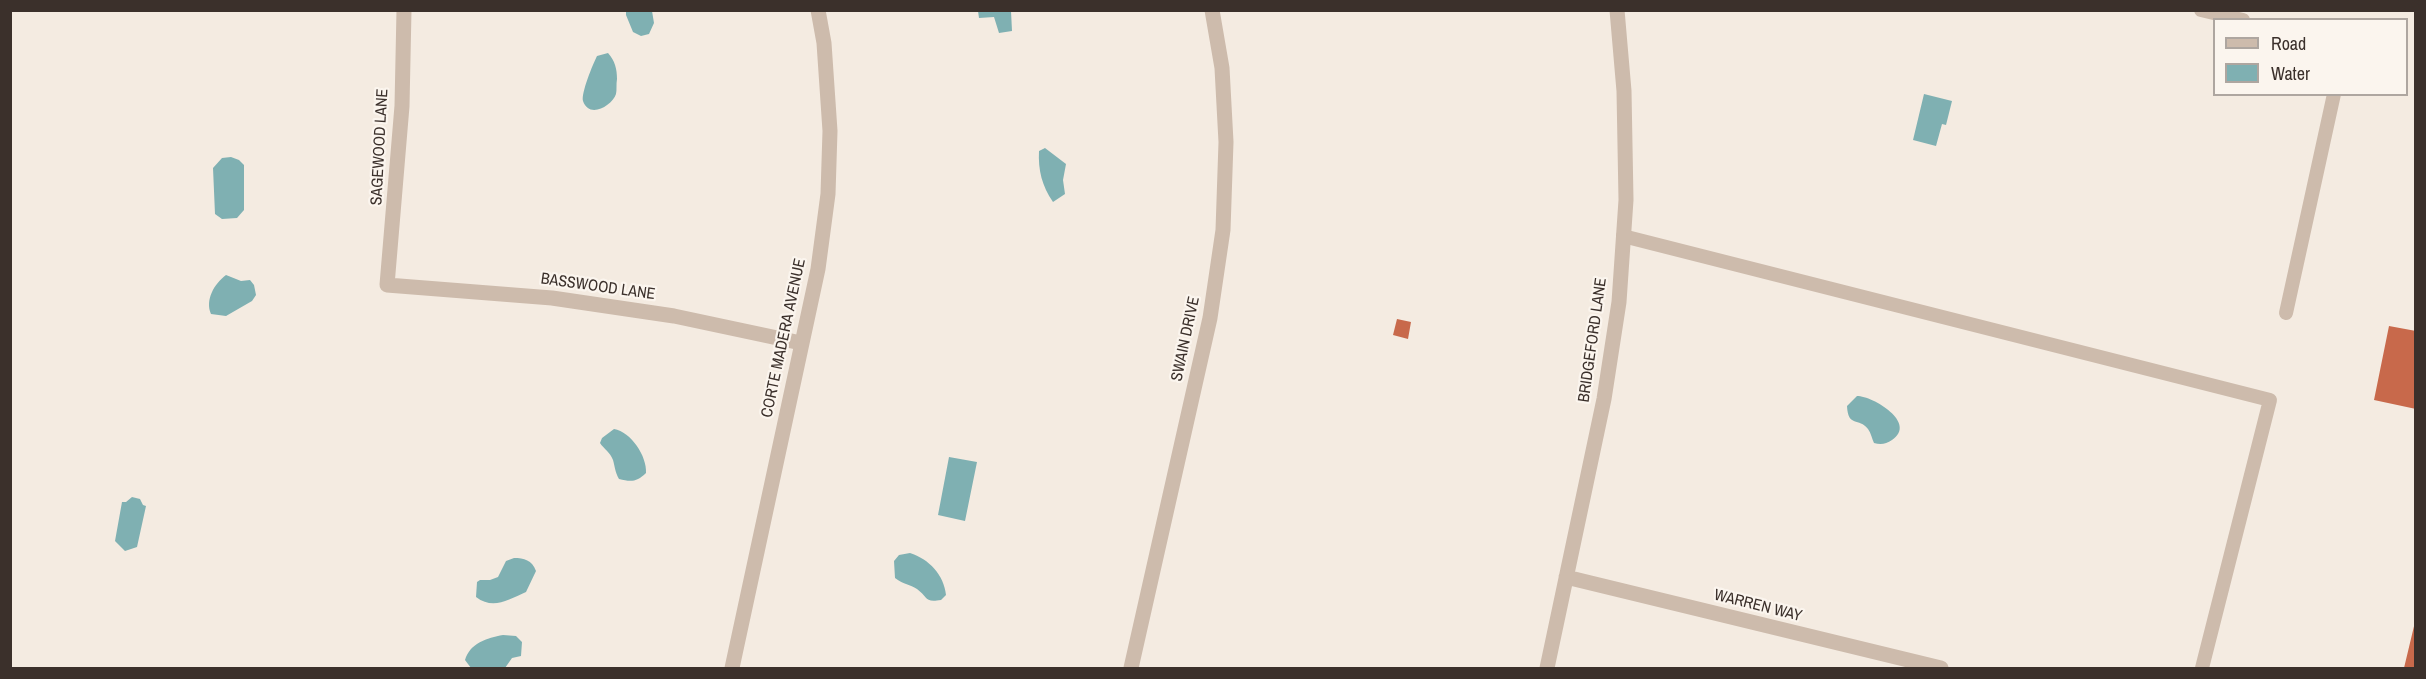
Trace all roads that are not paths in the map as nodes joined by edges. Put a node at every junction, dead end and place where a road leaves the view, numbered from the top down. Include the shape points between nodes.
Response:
1 (404, 10) edge
2 (818, 10) edge
3 (1212, 10) edge
4 (1617, 10) edge
5 (2201, 10) edge
6 (2235, 18) edge
7 (2334, 96) edge
8 (1623, 236) junction
9 (387, 285) joint
10 (2286, 313) dead end
11 (801, 343) junction
12 (1566, 577) junction
13 (1921, 666) edge
14 (732, 669) edge
15 (1131, 669) edge
16 (1547, 669) edge
17 (1941, 669) edge
18 (2202, 669) edge

1 - 9 street, SAGEWOOD LANE via 402,106
2 - 11 street, CORTE MADERA AVENUE via 830,131 828,194 818,269
3 - 15 street, SWAIN DRIVE via 1222,69 1226,142 1223,230 1210,318
4 - 8 street, BRIDGEFORD LANE via 1624,91
5 - 6 lane
7 - 10 lane
8 - 12 street, BRIDGEFORD LANE via 1619,302 1604,399
8 - 18 lane via 2270,400
9 - 11 street, BASSWOOD LANE via 552,297 674,316
11 - 14 street, CORTE MADERA AVENUE
12 - 13 street, WARREN WAY
12 - 16 street, BRIDGEFORD LANE
13 - 17 street, WARREN WAY

